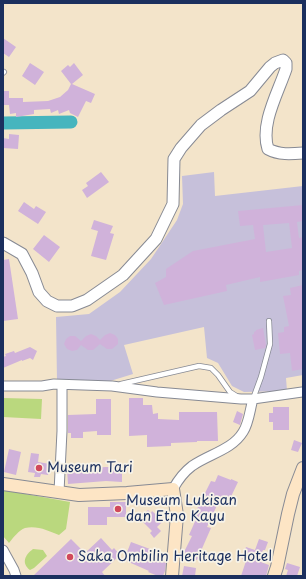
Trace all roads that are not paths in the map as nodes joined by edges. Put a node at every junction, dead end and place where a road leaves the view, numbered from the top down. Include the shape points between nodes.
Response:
1 (303, 153) edge
2 (3, 243) edge
3 (269, 321) dead end
4 (62, 385) junction
5 (3, 386) edge
6 (112, 386) junction
7 (302, 392) dead end
8 (241, 399) junction
9 (252, 399) junction
10 (303, 468) edge
11 (3, 484) edge
12 (173, 489) junction
13 (59, 492) junction
14 (3, 550) edge
15 (16, 576) edge
16 (172, 576) edge
17 (274, 576) edge

1 - 2 street via 273,152 268,149 266,143 269,116 286,69 286,63 280,60 270,67 250,91 201,125 181,148 174,159 173,204 156,239 124,275 87,300 72,306 57,306 47,301 39,292 22,254
3 - 9 lane via 270,344
4 - 5 street
4 - 6 street
4 - 13 street
6 - 8 street
6 - 8 lane via 199,366 211,368 230,392
7 - 9 street
8 - 9 street
9 - 12 street via 244,432 232,444 193,465 178,479
10 - 17 main road via 293,494
11 - 13 main road
12 - 13 main road via 79,495
12 - 16 main road via 177,515
14 - 15 street

